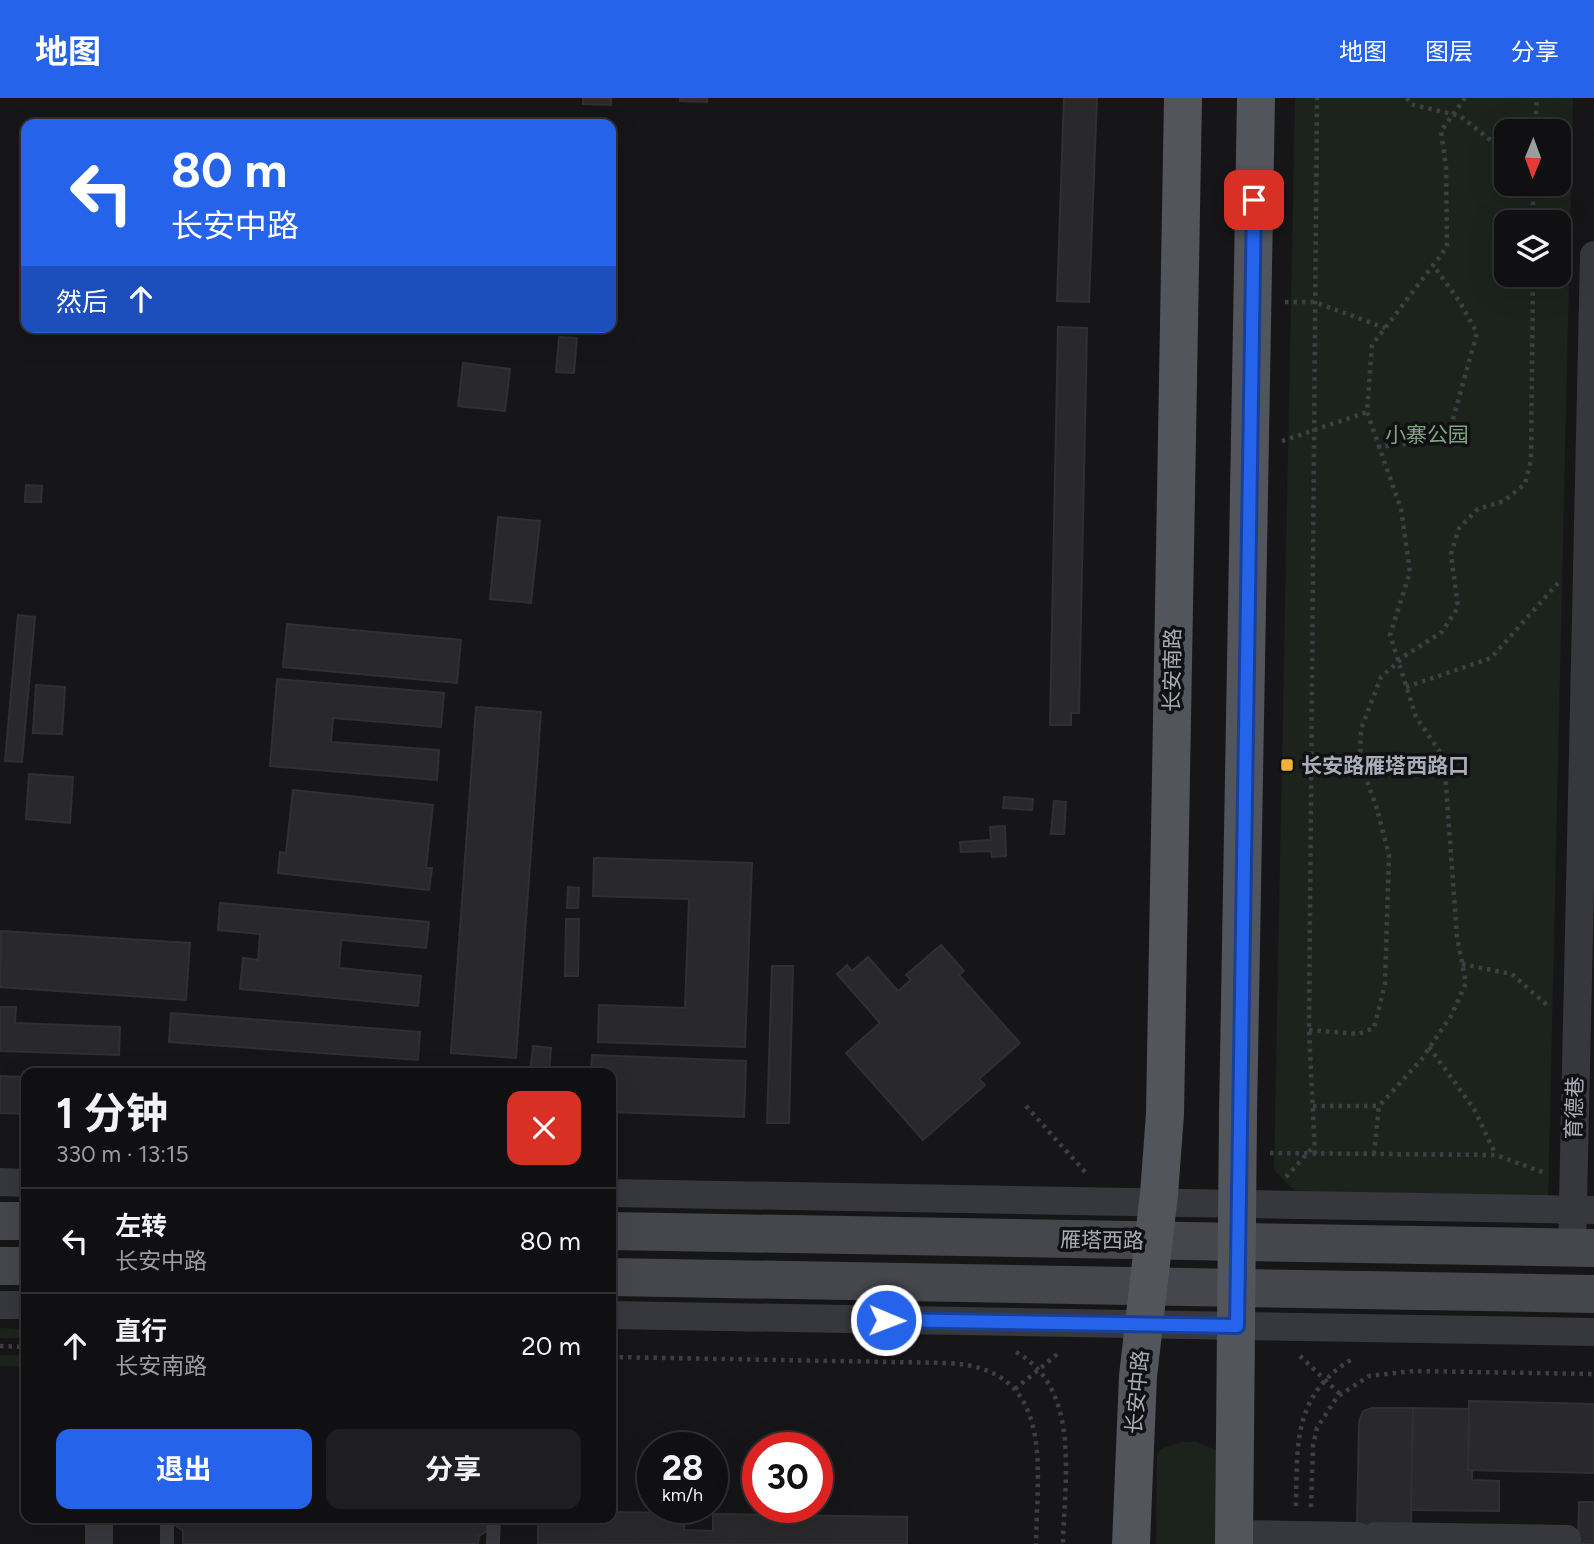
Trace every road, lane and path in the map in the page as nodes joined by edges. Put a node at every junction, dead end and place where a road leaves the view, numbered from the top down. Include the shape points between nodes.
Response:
1 (1183, 98) edge
2 (1256, 98) edge
3 (1317, 98) edge
4 (1407, 98) edge
5 (1465, 98) edge
6 (1537, 98) edge
7 (1536, 119) edge
8 (1494, 143) edge
9 (1594, 255) edge
10 (1433, 265) junction
11 (1532, 287) edge
12 (1252, 302) junction
13 (1315, 302) junction
14 (1385, 328) junction
15 (1367, 412) junction
16 (1314, 430) junction
17 (1377, 447) junction
18 (1248, 452) junction
19 (1588, 540) junction
20 (1406, 687) junction
21 (1462, 964) junction
22 (1309, 1030) junction
23 (1577, 1032) junction
24 (1429, 1047) junction
25 (1026, 1106) dead end
26 (1313, 1106) junction
27 (1379, 1106) junction
28 (1314, 1146) junction
29 (1259, 1153) dead end
30 (1307, 1154) junction
31 (1315, 1154) junction
32 (1374, 1154) junction
33 (1496, 1155) junction
34 (1089, 1177) dead end
35 (1283, 1180) dead end
36 (0, 1182) edge
37 (21, 1183) edge
38 (616, 1193) edge
39 (1579, 1201) edge
40 (1158, 1203) junction
41 (1237, 1204) junction
42 (0, 1221) edge
43 (21, 1221) edge
44 (616, 1231) edge
45 (1153, 1241) junction
46 (1237, 1242) junction
47 (1583, 1248) edge
48 (0, 1266) edge
49 (21, 1266) edge
50 (616, 1276) edge
51 (1148, 1286) junction
52 (1236, 1287) junction
53 (1594, 1294) edge
54 (0, 1305) edge
55 (21, 1305) edge
56 (616, 1315) edge
57 (1144, 1325) junction
58 (1237, 1326) junction
59 (1594, 1332) edge
60 (0, 1346) edge
61 (21, 1347) edge
62 (1065, 1348) dead end
63 (1009, 1349) dead end
64 (1298, 1353) dead end
65 (1366, 1353) dead end
66 (616, 1357) edge
67 (1038, 1370) junction
68 (1594, 1374) edge
69 (1326, 1380) junction
70 (1015, 1389) junction
71 (1340, 1394) junction
72 (99, 1523) edge
73 (167, 1523) edge
74 (494, 1523) edge
75 (1303, 1535) junction
76 (1234, 1539) edge
77 (1567, 1539) dead end
78 (99, 1544) edge
79 (167, 1544) edge
80 (493, 1544) edge
81 (1036, 1544) edge
82 (1063, 1544) edge
83 (1131, 1544) edge

1 - 40 main road, 长安南路 via 1165,1114
2 - 12 main road
3 - 13 path
4 - 8 path, bridge via 1410,104 1460,116
5 - 10 path via 1441,131 1447,247
6 - 7 path
9 - 19 street, 育德巷
10 - 14 path
10 - 17 path via 1477,333 1451,426 1415,443
11 - 22 path, bridge via 1531,460 1525,484 1504,501 1478,509 1459,527 1451,554 1458,607 1442,632 1381,677 1361,729 1360,761 1389,855 1385,984 1374,1028 1358,1034
12 - 13 path
12 - 18 main road
13 - 14 path
13 - 16 path
14 - 15 path via 1372,345
15 - 16 path
15 - 17 path
16 - 18 path
16 - 22 path
17 - 20 path via 1401,509 1410,572 1390,635
18 - 41 main road
19 - 20 path via 1547,599 1491,658
19 - 23 street, 育德巷
20 - 21 path via 1416,717 1444,758
21 - 23 path via 1512,974
21 - 24 path via 1466,983 1451,1016
22 - 26 path
23 - 39 street, 育德巷
24 - 27 path
24 - 33 path via 1474,1109
25 - 34 path
26 - 27 path
26 - 28 path
27 - 32 path
28 - 30 path
28 - 31 path
29 - 30 path
30 - 31 path
30 - 35 path
31 - 32 path
32 - 33 path
33 - 39 path
36 - 37 street
38 - 40 street
39 - 41 street
39 - 47 street, 育德巷
40 - 41 street
40 - 45 main road, 长安南路
41 - 46 main road
42 - 43 main road
44 - 45 main road, 雁塔西路
45 - 46 main road, 雁塔西路
45 - 51 main road, 长安中路
46 - 47 main road, 雁塔西路
46 - 52 main road
48 - 49 main road
50 - 51 main road
51 - 52 main road
51 - 57 main road, 长安中路
52 - 53 main road
52 - 58 main road
54 - 55 street
56 - 57 street
57 - 58 street
57 - 83 main road, 长安中路 via 1132,1456
58 - 59 street
58 - 76 main road
60 - 61 path
62 - 67 path
63 - 67 path
64 - 69 path
65 - 69 path
66 - 70 path via 968,1364 993,1372
67 - 70 path
67 - 82 path via 1058,1404 1065,1437
68 - 71 path via 1390,1372 1369,1376
69 - 71 path
69 - 75 path via 1309,1402 1300,1425
70 - 81 path via 1031,1413 1037,1439
71 - 75 path via 1325,1410 1312,1445
72 - 78 street
73 - 79 lane
74 - 80 lane
75 - 76 street
75 - 77 street

